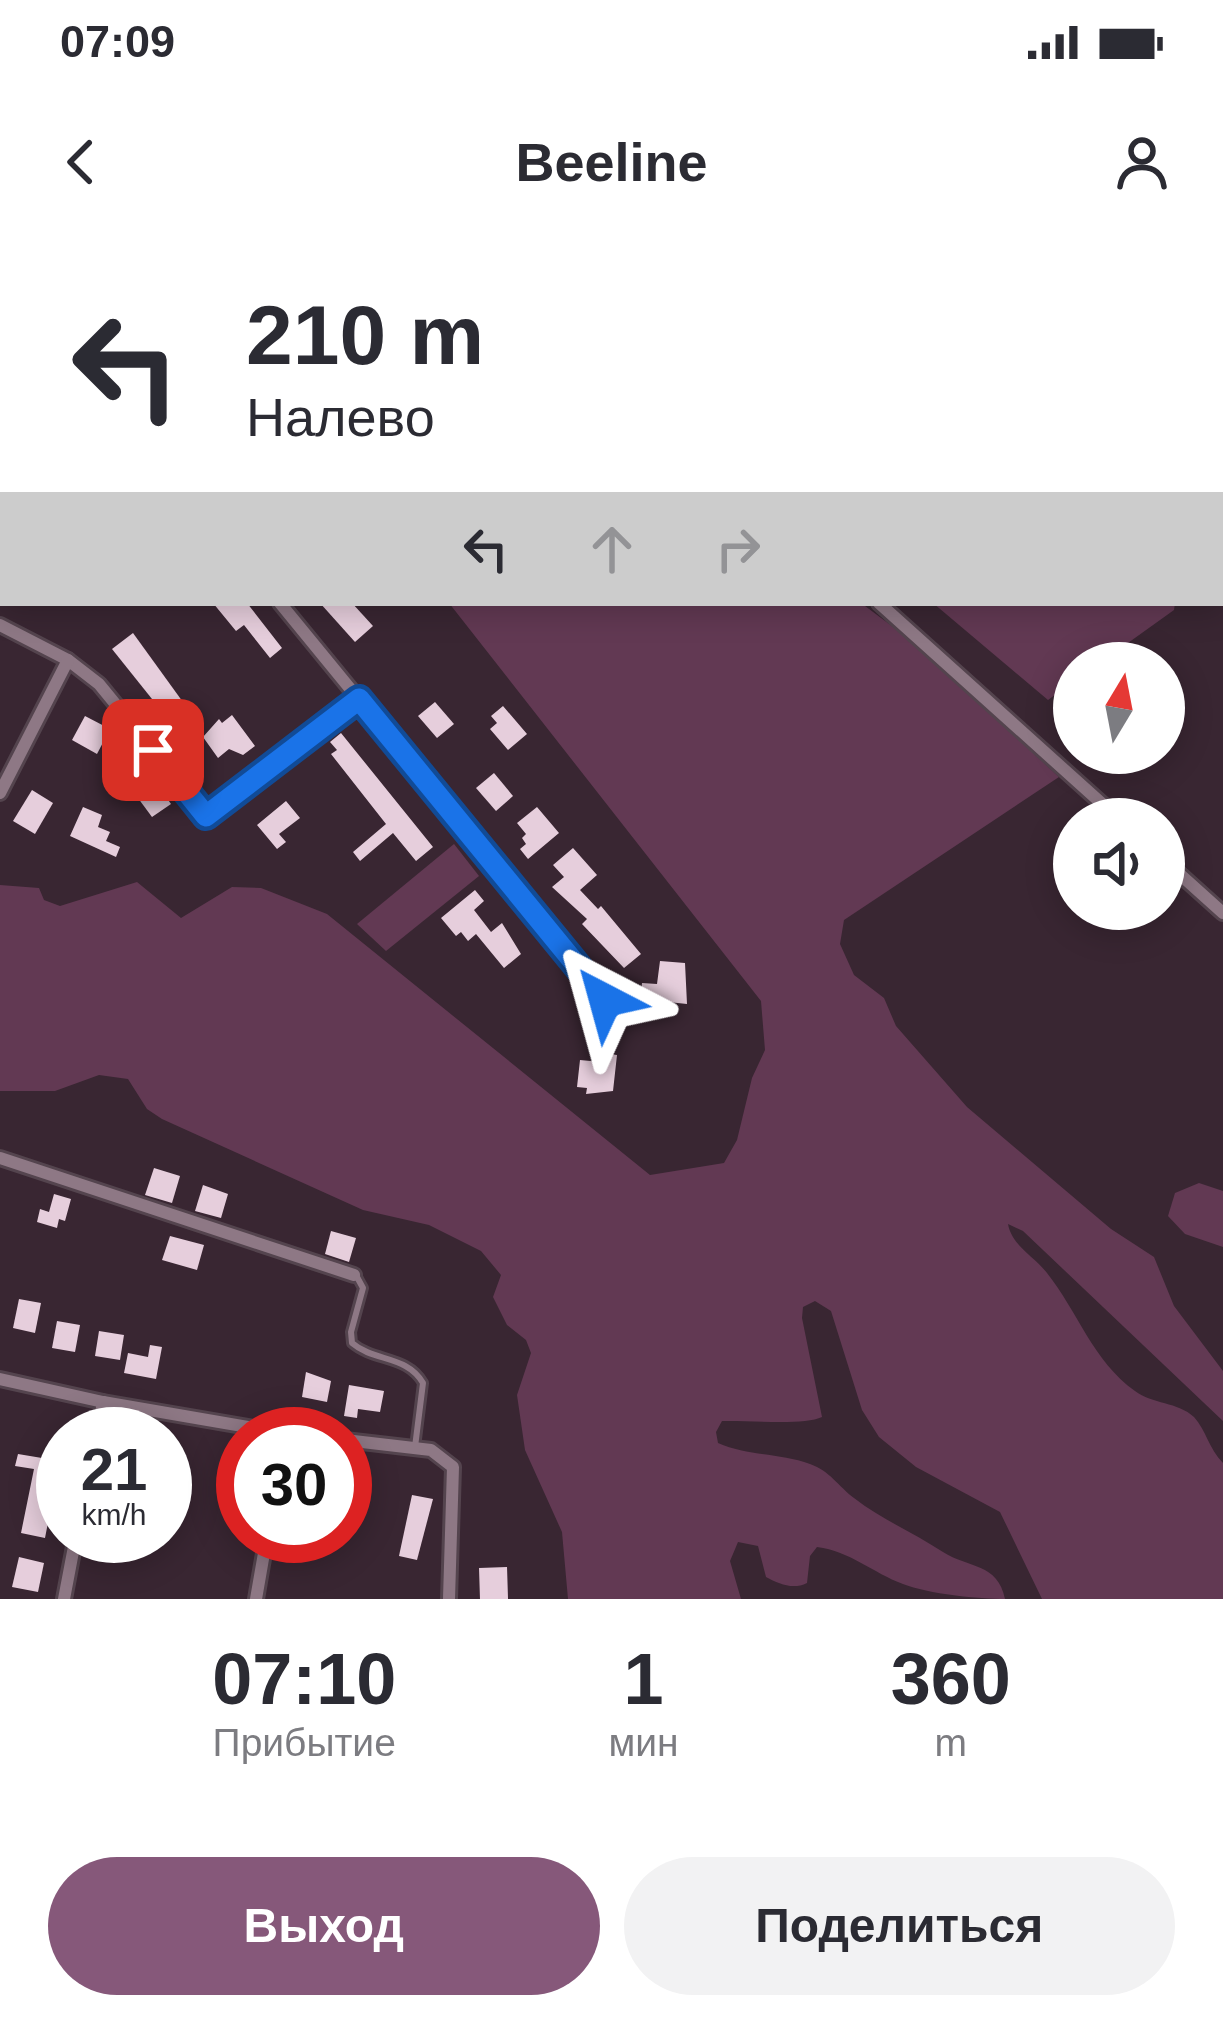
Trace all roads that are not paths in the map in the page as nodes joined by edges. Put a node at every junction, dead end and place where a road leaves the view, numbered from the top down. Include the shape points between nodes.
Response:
1 (282, 606) edge
2 (882, 606) edge
3 (0, 626) edge
4 (68, 660) junction
5 (359, 699) junction
6 (0, 793) edge
7 (1096, 798) edge
8 (206, 816) joint
9 (1185, 879) edge
10 (1223, 913) edge
11 (605, 1000) dead end
12 (0, 1158) edge
13 (354, 1275) joint
14 (0, 1379) edge
15 (103, 1402) junction
16 (102, 1407) edge
17 (216, 1422) edge
18 (372, 1443) edge
19 (416, 1447) junction
20 (71, 1563) edge
21 (262, 1563) edge
22 (64, 1599) edge
23 (256, 1599) edge
24 (449, 1599) edge

1 - 5 street
2 - 7 street
3 - 4 street
4 - 6 street
4 - 8 street via 99,684
5 - 8 lane
5 - 11 street
9 - 10 street
12 - 13 street
13 - 19 lane via 363,1288 352,1343 412,1368 423,1382
14 - 15 street
15 - 16 street
15 - 17 street
18 - 19 street
19 - 24 street via 442,1454 453,1467
20 - 22 street
21 - 23 street

